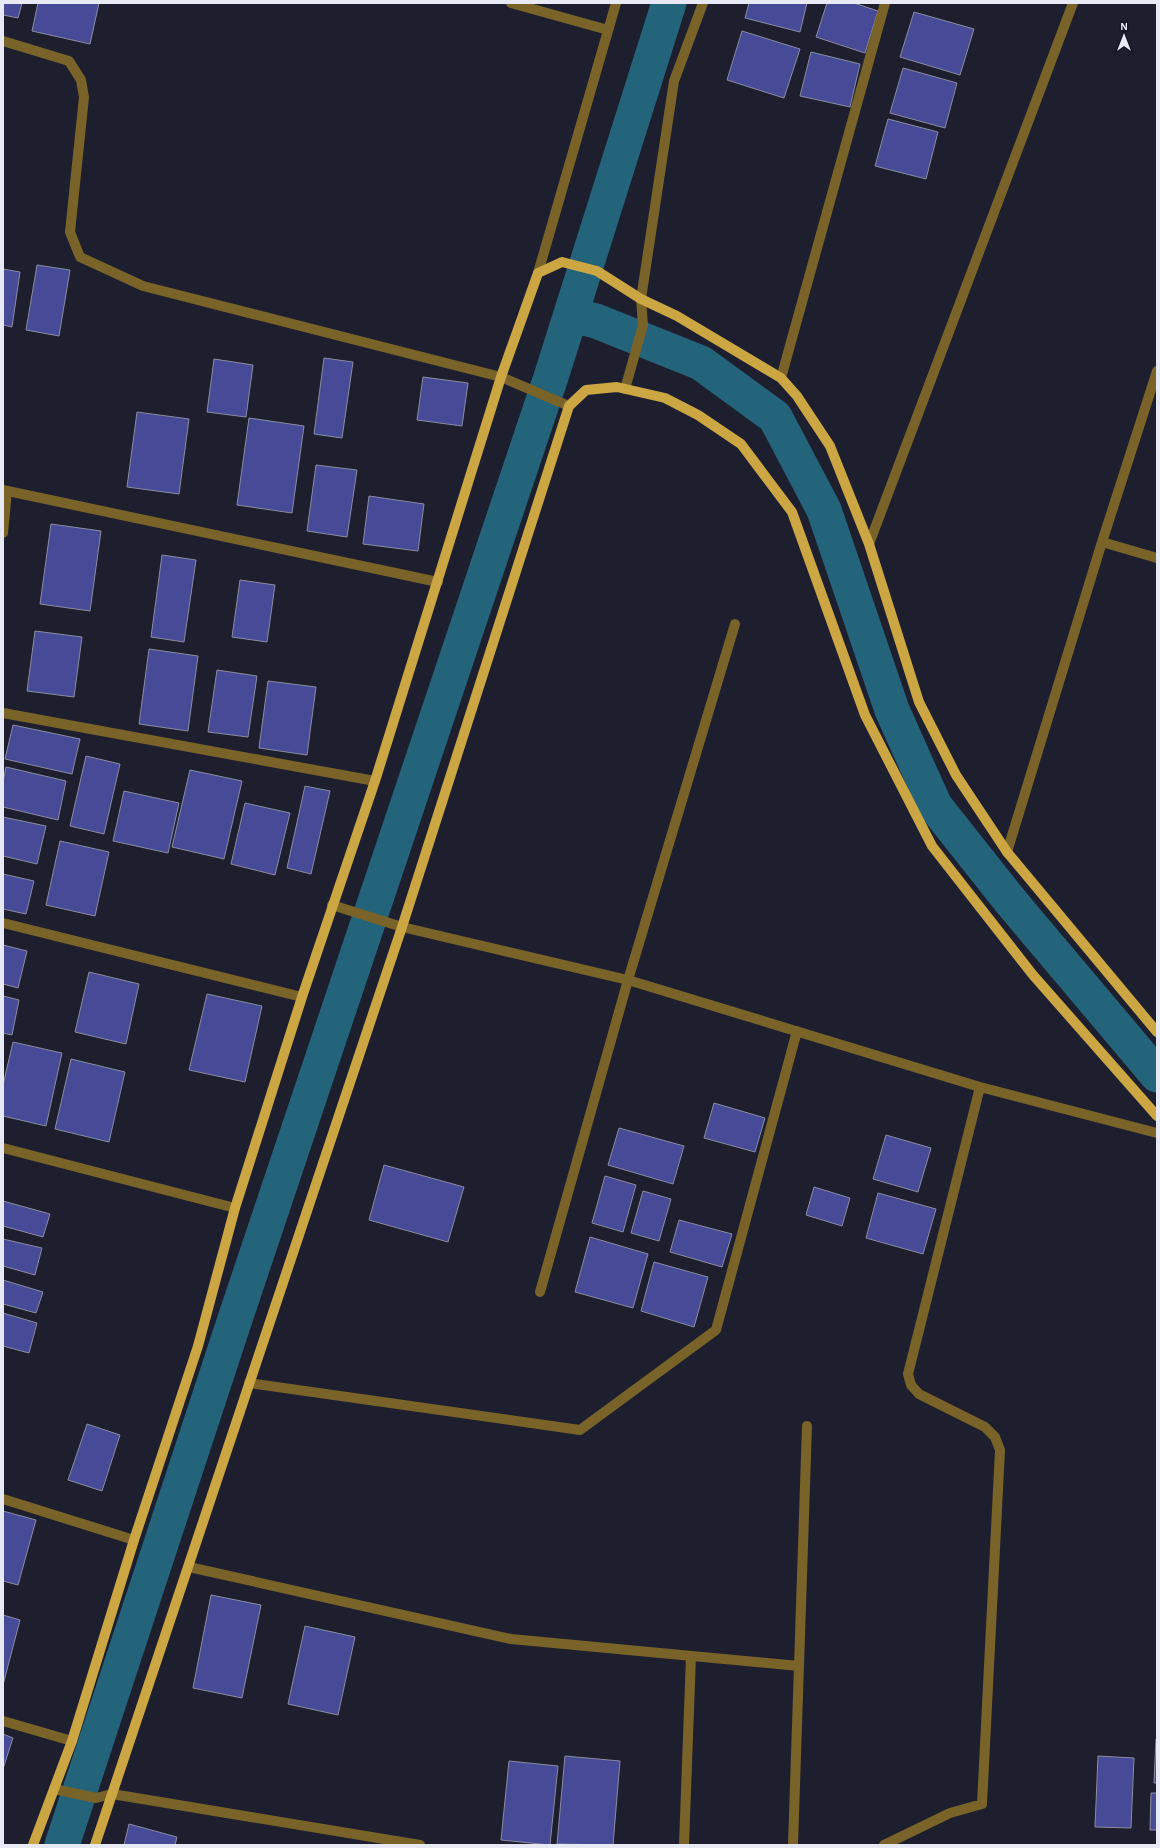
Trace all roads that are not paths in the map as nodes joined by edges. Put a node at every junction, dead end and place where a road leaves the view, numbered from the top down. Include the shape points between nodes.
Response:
1 (511, 3) edge
2 (616, 3) edge
3 (703, 3) edge
4 (885, 3) edge
5 (1073, 3) edge
6 (608, 30) junction
7 (3, 42) edge
8 (538, 273) junction
9 (641, 299) junction
10 (1157, 371) edge
11 (501, 377) junction
12 (781, 378) junction
13 (625, 389) junction
14 (569, 406) junction
15 (5, 491) edge
16 (3, 533) edge
17 (1102, 542) junction
18 (870, 544) junction
19 (1157, 558) edge
20 (438, 582) junction
21 (735, 624) dead end
22 (3, 713) edge
23 (375, 781) junction
24 (1007, 852) junction
25 (332, 905) junction
26 (3, 923) edge
27 (402, 927) junction
28 (628, 980) junction
29 (302, 997) junction
30 (797, 1031) junction
31 (1157, 1032) edge
32 (980, 1087) junction
33 (1157, 1116) edge
34 (1157, 1133) edge
35 (3, 1148) edge
36 (235, 1208) junction
37 (540, 1292) dead end
38 (249, 1383) junction
39 (807, 1426) dead end
40 (3, 1499) edge
41 (134, 1540) junction
42 (189, 1567) junction
43 (691, 1656) junction
44 (799, 1666) junction
45 (3, 1721) edge
46 (72, 1741) junction
47 (58, 1790) junction
48 (112, 1794) junction
49 (33, 1845) edge
50 (95, 1845) edge
51 (420, 1845) edge
52 (684, 1845) edge
53 (792, 1845) edge
54 (884, 1845) edge

1 - 6 street
2 - 6 street
3 - 9 street via 674,81
4 - 12 street
5 - 18 street
6 - 8 street
7 - 11 street via 69,61 81,80 84,97 70,232 80,257 143,286
8 - 9 main road via 562,262 597,270
8 - 11 main road
9 - 12 main road via 677,316
9 - 13 street via 643,326
10 - 17 street
11 - 14 street
11 - 20 main road
12 - 18 main road via 797,396 830,446
13 - 14 main road via 617,386 586,390
13 - 33 main road via 665,398 698,415 741,444 792,512 865,715 932,846 1033,975
14 - 27 main road
15 - 16 street
15 - 20 street
17 - 19 street
17 - 24 street
18 - 24 main road via 918,702 956,775
20 - 23 main road
21 - 28 street
22 - 23 street
23 - 25 main road
24 - 31 main road
25 - 27 street
25 - 29 main road
26 - 29 street
27 - 28 street
27 - 38 main road
28 - 30 street
28 - 37 street
29 - 36 main road
30 - 32 street
30 - 38 street via 716,1330 580,1430
32 - 34 street
32 - 54 street via 908,1374 911,1385 919,1394 985,1427 995,1437 1000,1450 982,1804 950,1813
35 - 36 street
36 - 41 main road via 198,1346
38 - 42 main road
39 - 44 street
40 - 41 street
41 - 46 main road
42 - 43 street via 512,1639
42 - 48 main road
43 - 44 street
43 - 52 street
44 - 53 street
45 - 46 street
46 - 47 main road
47 - 48 street via 96,1798
47 - 49 main road
48 - 50 main road
48 - 51 street

